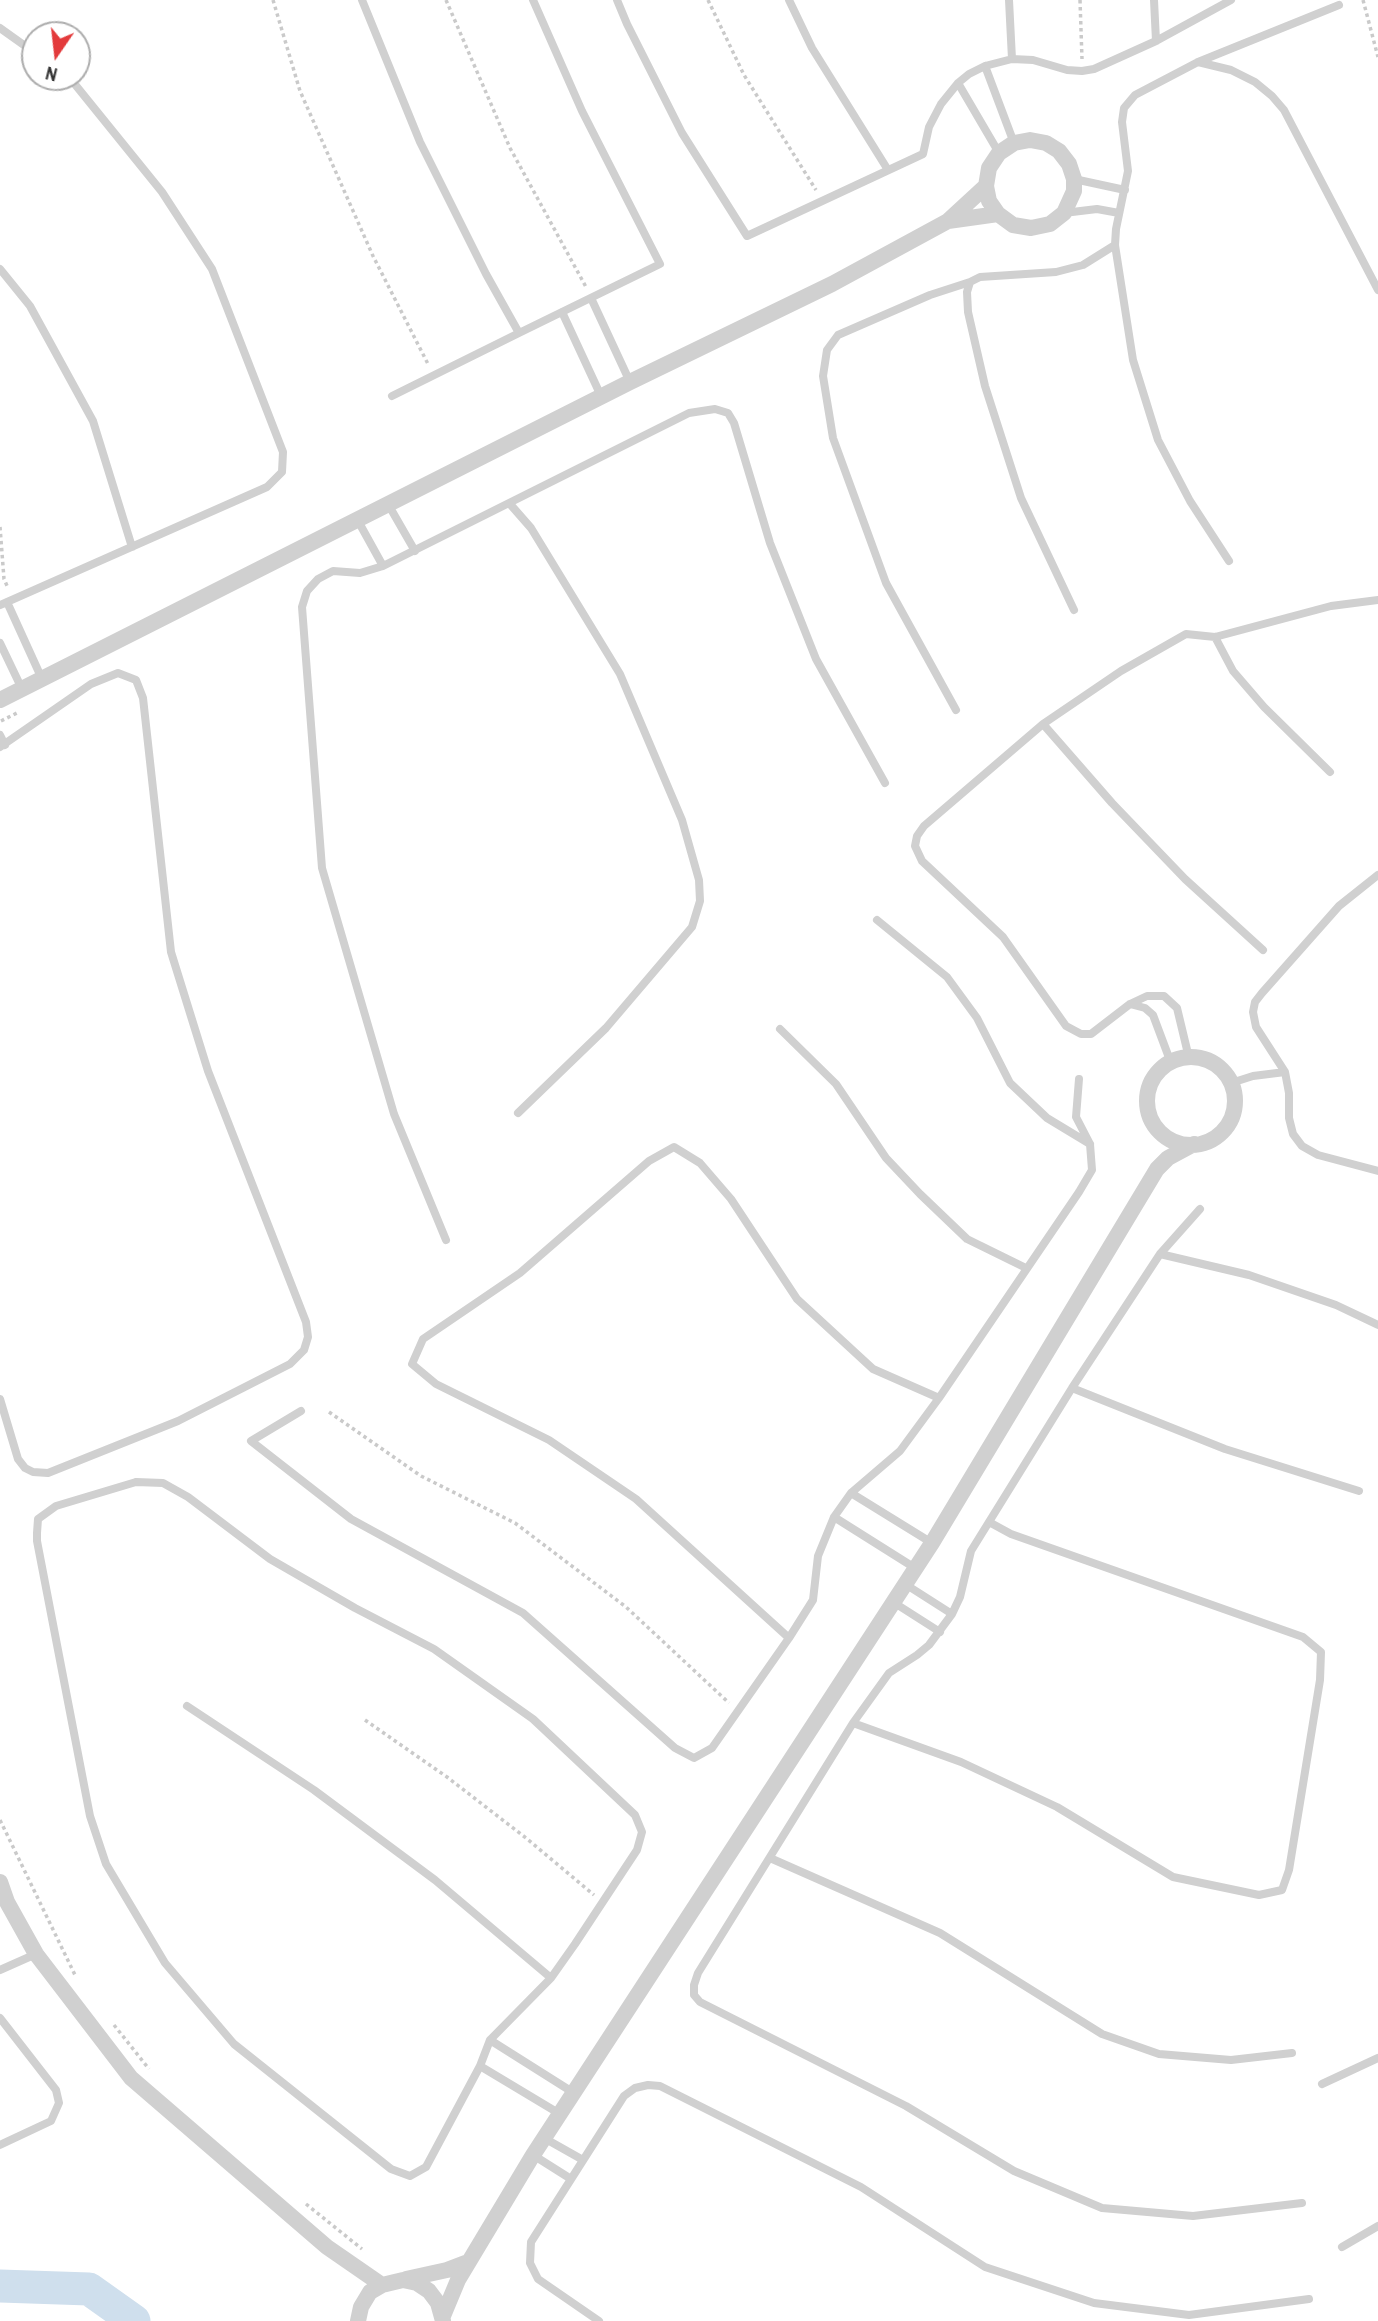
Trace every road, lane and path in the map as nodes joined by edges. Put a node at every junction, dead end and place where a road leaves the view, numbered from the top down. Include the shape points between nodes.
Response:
1 (273, 0) edge
2 (362, 0) edge
3 (446, 0) edge
4 (533, 0) edge
5 (617, 0) edge
6 (708, 0) edge
7 (789, 0) edge
8 (1009, 0) edge
9 (1080, 0) edge
10 (1154, 0) edge
11 (1231, 0) edge
12 (1363, 0) edge
13 (1339, 5) dead end
14 (0, 28) edge
15 (1156, 41) junction
16 (21, 43) edge
17 (1378, 57) edge
18 (1012, 59) junction
19 (1198, 62) junction
20 (985, 66) junction
21 (1082, 71) junction
22 (958, 83) junction
23 (80, 91) edge
24 (1014, 143) junction
25 (999, 153) junction
26 (888, 170) junction
27 (1074, 179) junction
28 (986, 186) junction
29 (1125, 190) junction
30 (823, 201) junction
31 (1119, 212) junction
32 (1064, 213) junction
33 (998, 214) junction
34 (948, 221) junction
35 (1115, 245) junction
36 (0, 269) edge
37 (970, 282) junction
38 (1378, 290) edge
39 (591, 298) junction
40 (562, 312) junction
41 (519, 333) junction
42 (434, 376) junction
43 (629, 382) junction
44 (392, 396) dead end
45 (601, 396) junction
46 (388, 504) junction
47 (510, 504) junction
48 (357, 519) junction
49 (0, 527) edge
50 (132, 547) junction
51 (415, 551) junction
52 (1229, 561) dead end
53 (383, 566) junction
54 (15, 597) junction
55 (1378, 600) edge
56 (3, 603) edge
57 (1074, 610) dead end
58 (1215, 637) junction
59 (0, 643) edge
60 (42, 678) junction
61 (22, 689) junction
62 (0, 700) edge
63 (956, 710) dead end
64 (1043, 724) junction
65 (0, 735) edge
66 (2, 746) edge
67 (1330, 772) dead end
68 (885, 783) dead end
69 (1378, 875) edge
70 (877, 920) dead end
71 (1263, 950) dead end
72 (1130, 1004) junction
73 (780, 1029) dead end
74 (1189, 1058) junction
75 (1171, 1063) junction
76 (1285, 1072) junction
77 (1079, 1079) dead end
78 (1231, 1083) junction
79 (518, 1114) dead end
80 (1155, 1125) junction
81 (1090, 1144) junction
82 (1194, 1144) junction
83 (1157, 1169) junction
84 (1378, 1171) edge
85 (1200, 1209) dead end
86 (446, 1240) dead end
87 (1160, 1254) junction
88 (1026, 1268) junction
89 (1378, 1325) edge
90 (1072, 1388) junction
91 (939, 1398) junction
92 (0, 1399) edge
93 (301, 1411) dead end
94 (329, 1412) dead end
95 (1359, 1491) dead end
96 (850, 1493) junction
97 (834, 1517) junction
98 (989, 1522) junction
99 (932, 1543) junction
100 (915, 1568) junction
101 (905, 1584) junction
102 (893, 1602) junction
103 (952, 1614) junction
104 (940, 1632) junction
105 (789, 1638) junction
106 (187, 1706) dead end
107 (738, 1712) junction
108 (365, 1720) dead end
109 (853, 1723) junction
110 (0, 1820) edge
111 (770, 1858) junction
112 (0, 1882) edge
113 (603, 1903) junction
114 (36, 1954) junction
115 (0, 1970) edge
116 (75, 1975) dead end
117 (551, 1978) junction
118 (107, 2016) dead end
119 (0, 2018) edge
120 (490, 2040) junction
121 (1292, 2053) dead end
122 (1378, 2058) edge
123 (480, 2066) junction
124 (156, 2078) dead end
125 (1322, 2084) dead end
126 (574, 2093) junction
127 (560, 2114) junction
128 (544, 2138) junction
129 (0, 2145) edge
130 (533, 2155) junction
131 (583, 2160) junction
132 (571, 2179) junction
133 (1302, 2203) dead end
134 (306, 2204) dead end
135 (1378, 2226) edge
136 (1342, 2247) dead end
137 (368, 2255) dead end
138 (468, 2262) junction
139 (403, 2280) junction
140 (382, 2285) junction
141 (1308, 2299) dead end
142 (444, 2319) edge
143 (358, 2321) edge
144 (599, 2321) edge

1 - 42 path via 300,91 373,256
2 - 41 lane via 420,142
3 - 39 path via 510,148
4 - 39 lane via 582,111 660,264
5 - 30 lane via 682,133 747,236
6 - 30 path via 744,75
7 - 26 lane via 812,48
8 - 18 lane
9 - 21 path
10 - 15 lane
11 - 15 lane
12 - 17 path
13 - 19 lane
14 - 16 lane
15 - 21 lane
18 - 20 lane
18 - 21 lane
19 - 29 lane via 1135,95 1124,108
19 - 38 lane via 1255,82 1284,110
20 - 22 lane
20 - 24 lane
22 - 25 lane
22 - 26 lane via 929,127 923,154
23 - 50 lane via 162,192 212,269 283,452 282,472 267,487
24 - 25 street
24 - 27 street via 1030,140 1053,147 1069,164
25 - 28 street via 989,168
26 - 30 lane
27 - 29 lane
27 - 32 street via 1071,202
28 - 33 street
28 - 34 street
29 - 31 lane
31 - 32 lane
31 - 35 lane
32 - 33 street via 1049,224 1031,228 1013,225
33 - 34 street
34 - 43 street via 832,284
35 - 37 lane via 1083,265 1056,272 994,275
35 - 52 lane via 1133,360 1158,440 1189,501
36 - 50 lane via 30,306 93,421
37 - 57 lane via 968,313 985,386 1021,498
37 - 63 lane via 838,335 827,350 823,376 833,438 886,583
39 - 40 lane
39 - 43 lane
40 - 41 lane
40 - 45 lane
41 - 42 lane
42 - 44 lane
43 - 45 street
45 - 46 street
46 - 48 street
46 - 51 lane
47 - 51 lane
47 - 68 lane via 689,413 715,409 728,413 770,544 816,659
47 - 79 lane via 531,528 620,674 682,820 699,880 700,901 692,927 606,1028
48 - 53 lane
48 - 60 street
49 - 54 path via 5,579
50 - 54 lane
51 - 53 lane
53 - 86 lane via 360,573 333,572 318,579 307,591 302,607 322,868 394,1114
54 - 56 lane
55 - 58 lane via 1331,606
56 - 60 lane
58 - 64 lane via 1186,634
58 - 67 lane via 1233,671
59 - 61 lane
60 - 61 street
61 - 62 street
64 - 71 lane via 1167,860
64 - 72 lane via 924,827 917,836 917,854 1003,937 1066,1026 1091,1034
65 - 66 lane
66 - 92 lane via 92,684 118,673 136,680 143,698 171,952 208,1072 308,1337 304,1350 290,1364 178,1421 48,1473 33,1472 18,1459
69 - 76 lane via 1339,906 1255,1002 1256,1027
70 - 81 lane via 947,977 978,1018 1010,1083 1047,1118
72 - 74 lane via 1147,996 1171,1001 1180,1016
72 - 75 lane via 1153,1014
73 - 88 lane via 836,1084 886,1158 920,1194 967,1239
74 - 75 street
74 - 78 street via 1214,1064
75 - 80 street via 1153,1079 1148,1094
76 - 78 lane
76 - 84 lane via 1289,1118 1302,1146 1318,1155
77 - 81 lane via 1076,1117
78 - 82 street via 1235,1104 1229,1123 1214,1138
80 - 82 street via 1172,1140
80 - 83 street via 1160,1154
81 - 88 lane via 1091,1170
82 - 83 street
83 - 99 street
85 - 87 lane
87 - 89 lane via 1250,1275
87 - 90 lane
88 - 91 lane
90 - 95 lane via 1225,1449
90 - 98 lane
91 - 96 lane via 900,1451
91 - 105 lane via 873,1369 797,1299 731,1199 700,1163 674,1147 649,1161 520,1273 423,1339 412,1364 436,1384 549,1440 636,1499
93 - 107 lane via 251,1441 351,1519 523,1613 675,1748 694,1758 712,1748
94 - 107 path via 421,1476 515,1523 626,1607
96 - 97 lane
96 - 99 lane
97 - 100 lane
97 - 105 lane via 818,1556 813,1600
98 - 103 lane via 971,1551
98 - 109 lane via 1011,1534 1304,1637 1321,1652 1289,1870 1282,1890 1259,1895 1173,1877 1057,1807 961,1762
99 - 100 street
100 - 101 street
101 - 102 street
101 - 103 lane
102 - 104 lane
102 - 126 street
103 - 104 lane
104 - 109 lane via 917,1655 889,1673
105 - 107 lane
106 - 117 lane via 336,1806 435,1880
108 - 113 path via 447,1777
109 - 111 lane
110 - 116 path
111 - 121 lane via 940,1933 1102,2034 1159,2054 1231,2060
111 - 133 lane via 698,1973 694,1995 700,2002 906,2106 1014,2171 1102,2208 1193,2216
112 - 114 street
113 - 117 lane
113 - 123 lane via 637,1850 642,1832 635,1815 533,1719 434,1649 270,1559 163,1482 136,1482 56,1506 38,1519 37,1541 90,1816 106,1864 165,1963 234,2044 391,2169 410,2176 426,2167
114 - 115 lane
114 - 140 street via 131,2078 327,2247
117 - 120 lane
118 - 124 path
119 - 129 lane via 56,2090 59,2104 51,2120
120 - 123 lane
120 - 126 lane
122 - 125 lane
123 - 127 lane
126 - 127 street
127 - 128 street
128 - 130 street
128 - 131 lane
130 - 132 lane
130 - 138 street
131 - 132 lane
131 - 141 lane via 624,2096 635,2088 660,2086 861,2187 985,2267 1094,2303 1189,2315
132 - 144 lane via 531,2242 530,2263 538,2279
134 - 137 path
135 - 136 lane
138 - 139 street
138 - 142 street
139 - 140 street
139 - 142 street via 429,2291
140 - 143 street via 370,2292

